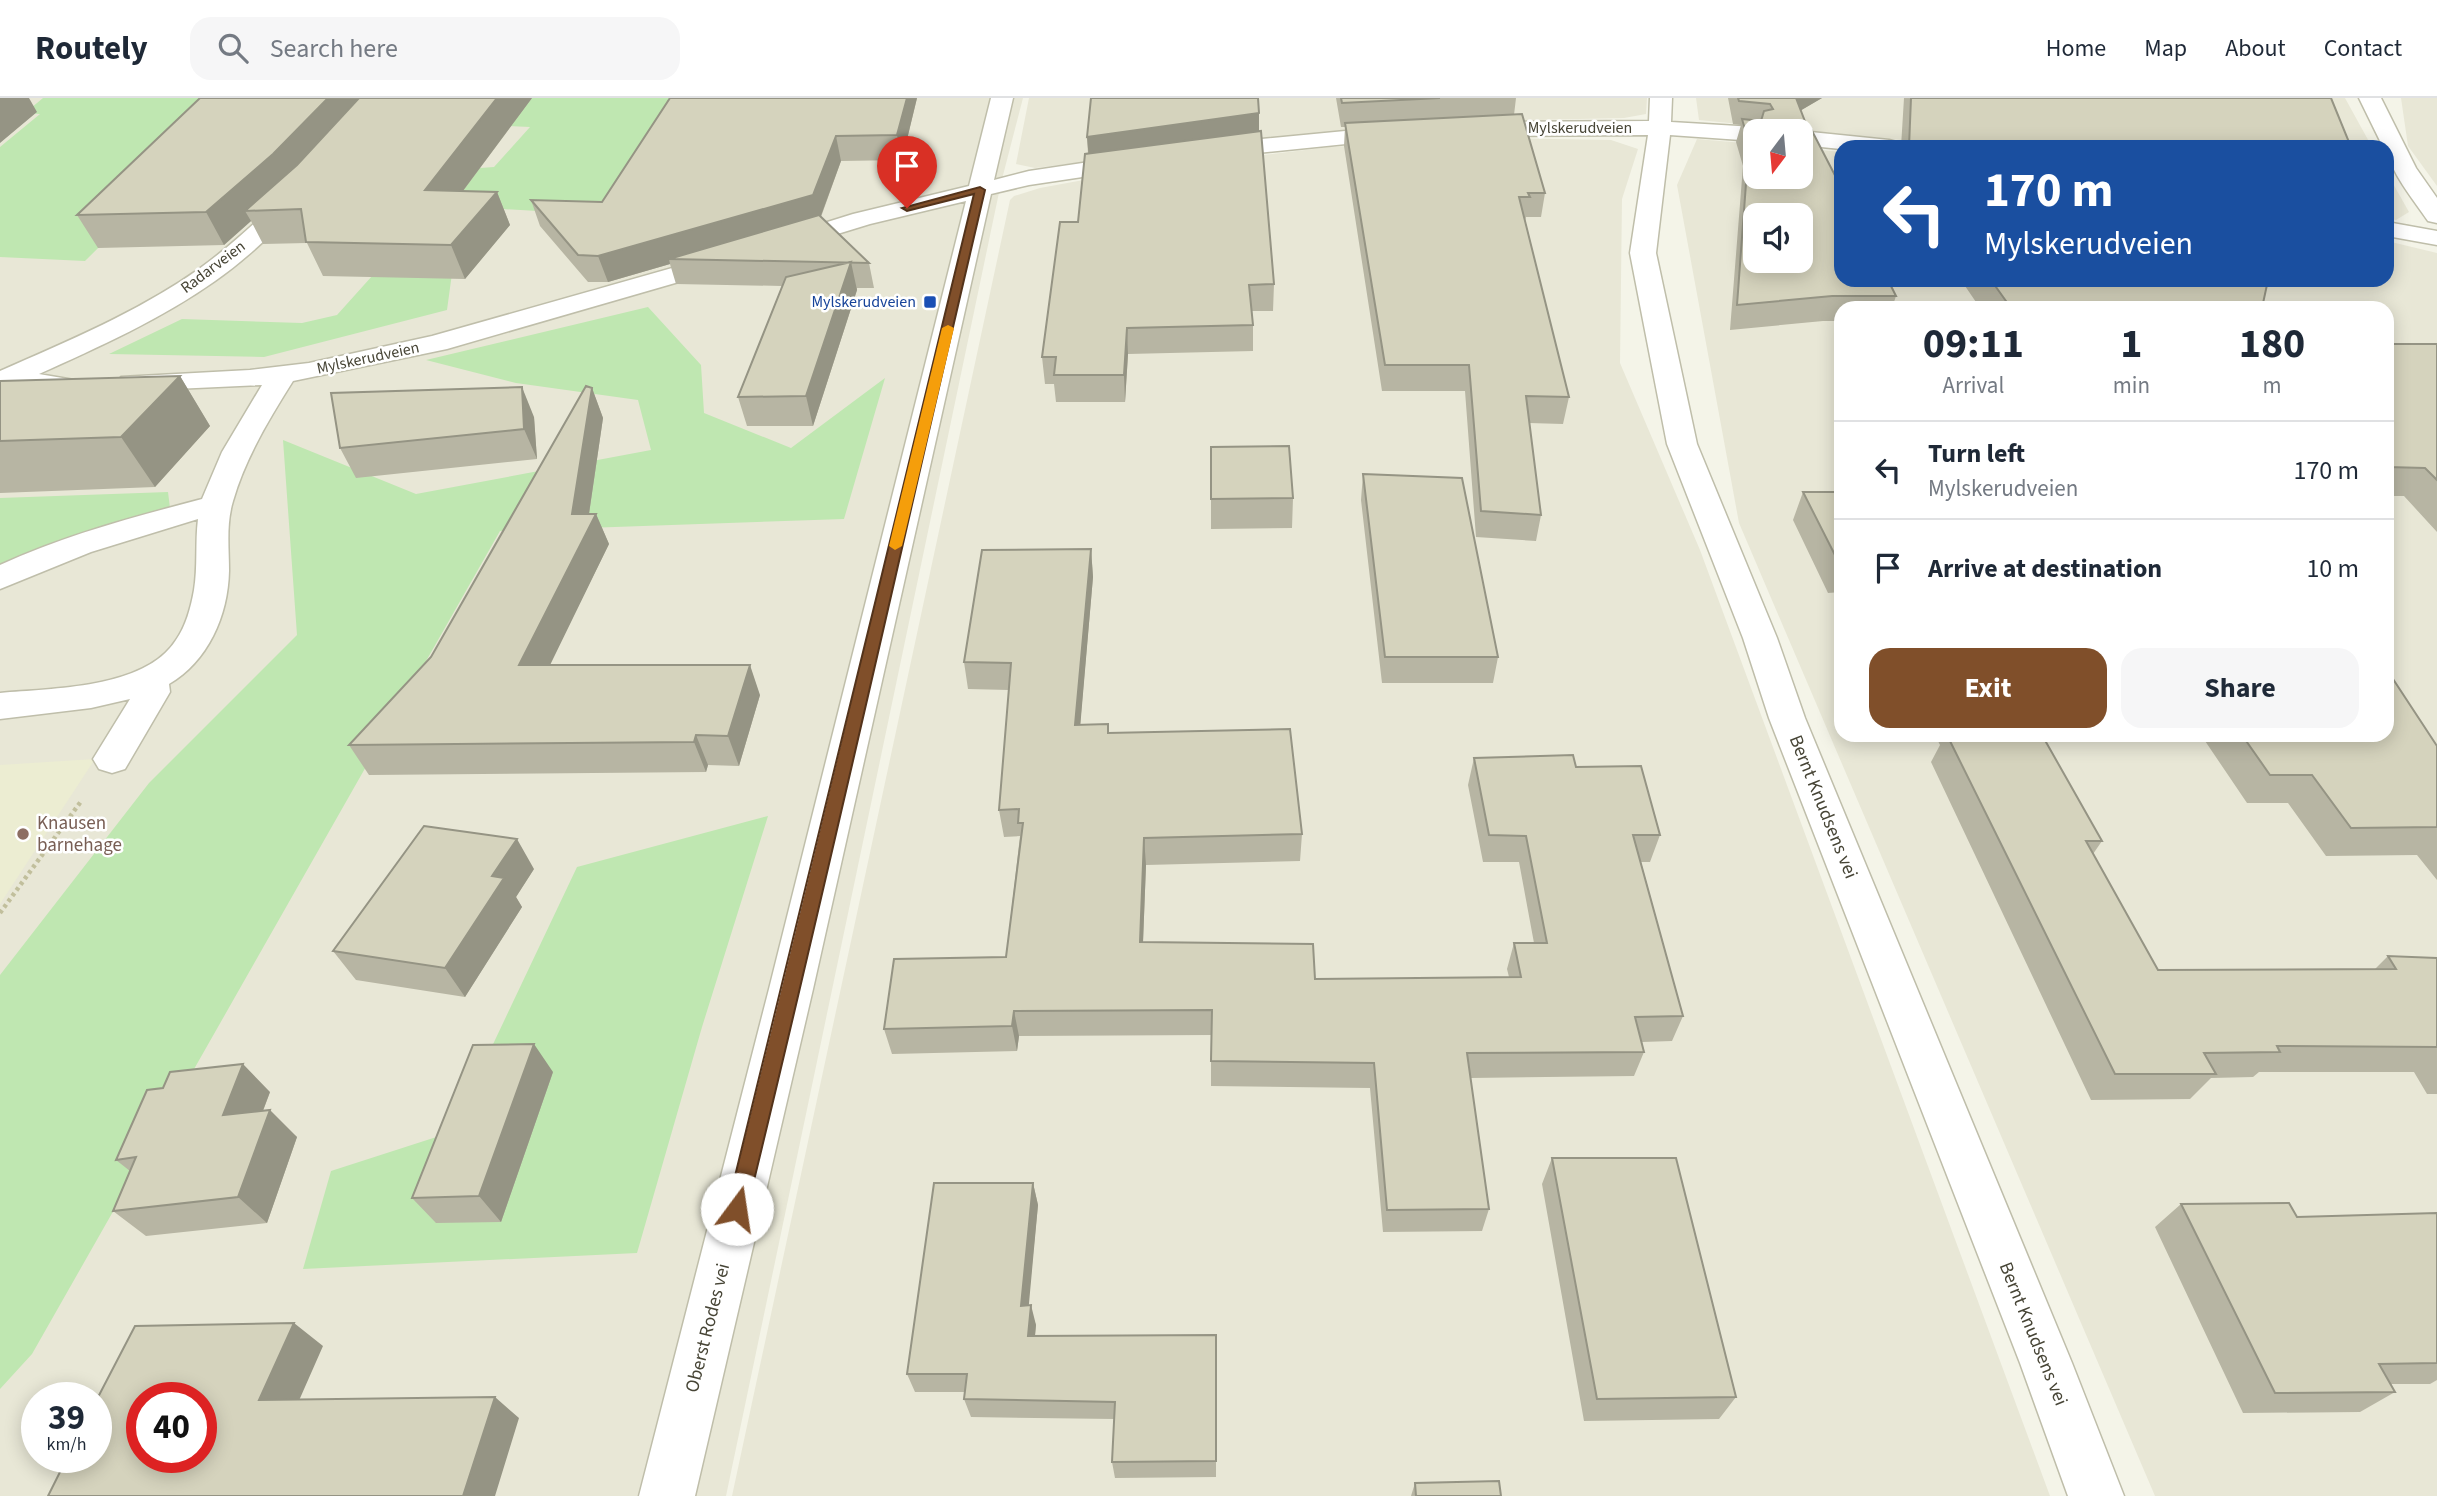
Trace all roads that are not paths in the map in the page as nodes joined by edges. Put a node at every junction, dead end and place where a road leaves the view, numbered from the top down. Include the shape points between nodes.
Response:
1 (1002, 98) edge
2 (2370, 98) edge
3 (1661, 113) edge
4 (1450, 131) edge
5 (1743, 131) edge
6 (1424, 132) edge
7 (1813, 139) edge
8 (2391, 140) edge
9 (1834, 141) edge
10 (2394, 146) edge
11 (1192, 154) edge
12 (1165, 158) edge
13 (311, 181) edge
14 (980, 190) junction
15 (2437, 216) edge
16 (2394, 230) edge
17 (2437, 238) edge
18 (283, 374) junction
19 (3, 380) edge
20 (216, 505) junction
21 (0, 578) edge
22 (149, 680) junction
23 (0, 706) edge
24 (112, 759) road end
25 (667, 1496) edge
26 (2096, 1496) edge

1 - 14 street, Oberst Rodes vei
2 - 8 street
3 - 4 street, Mylskerudveien
3 - 5 street, Mylskerudveien
3 - 26 street, Bernt Knudsens vei via 1643,253 1682,444
6 - 11 street
7 - 9 street
10 - 15 street
12 - 14 street, Mylskerudveien
13 - 19 street, Radarveien via 206,275 129,320
14 - 18 street, Mylskerudveien via 862,219 437,343
14 - 25 street, Oberst Rodes vei
16 - 17 street
18 - 19 street, Mylskerudveien via 61,386
18 - 20 street via 231,466
20 - 21 street via 83,543
20 - 22 street via 210,596 198,633 177,663
22 - 23 street via 108,692
22 - 24 street via 152,692

